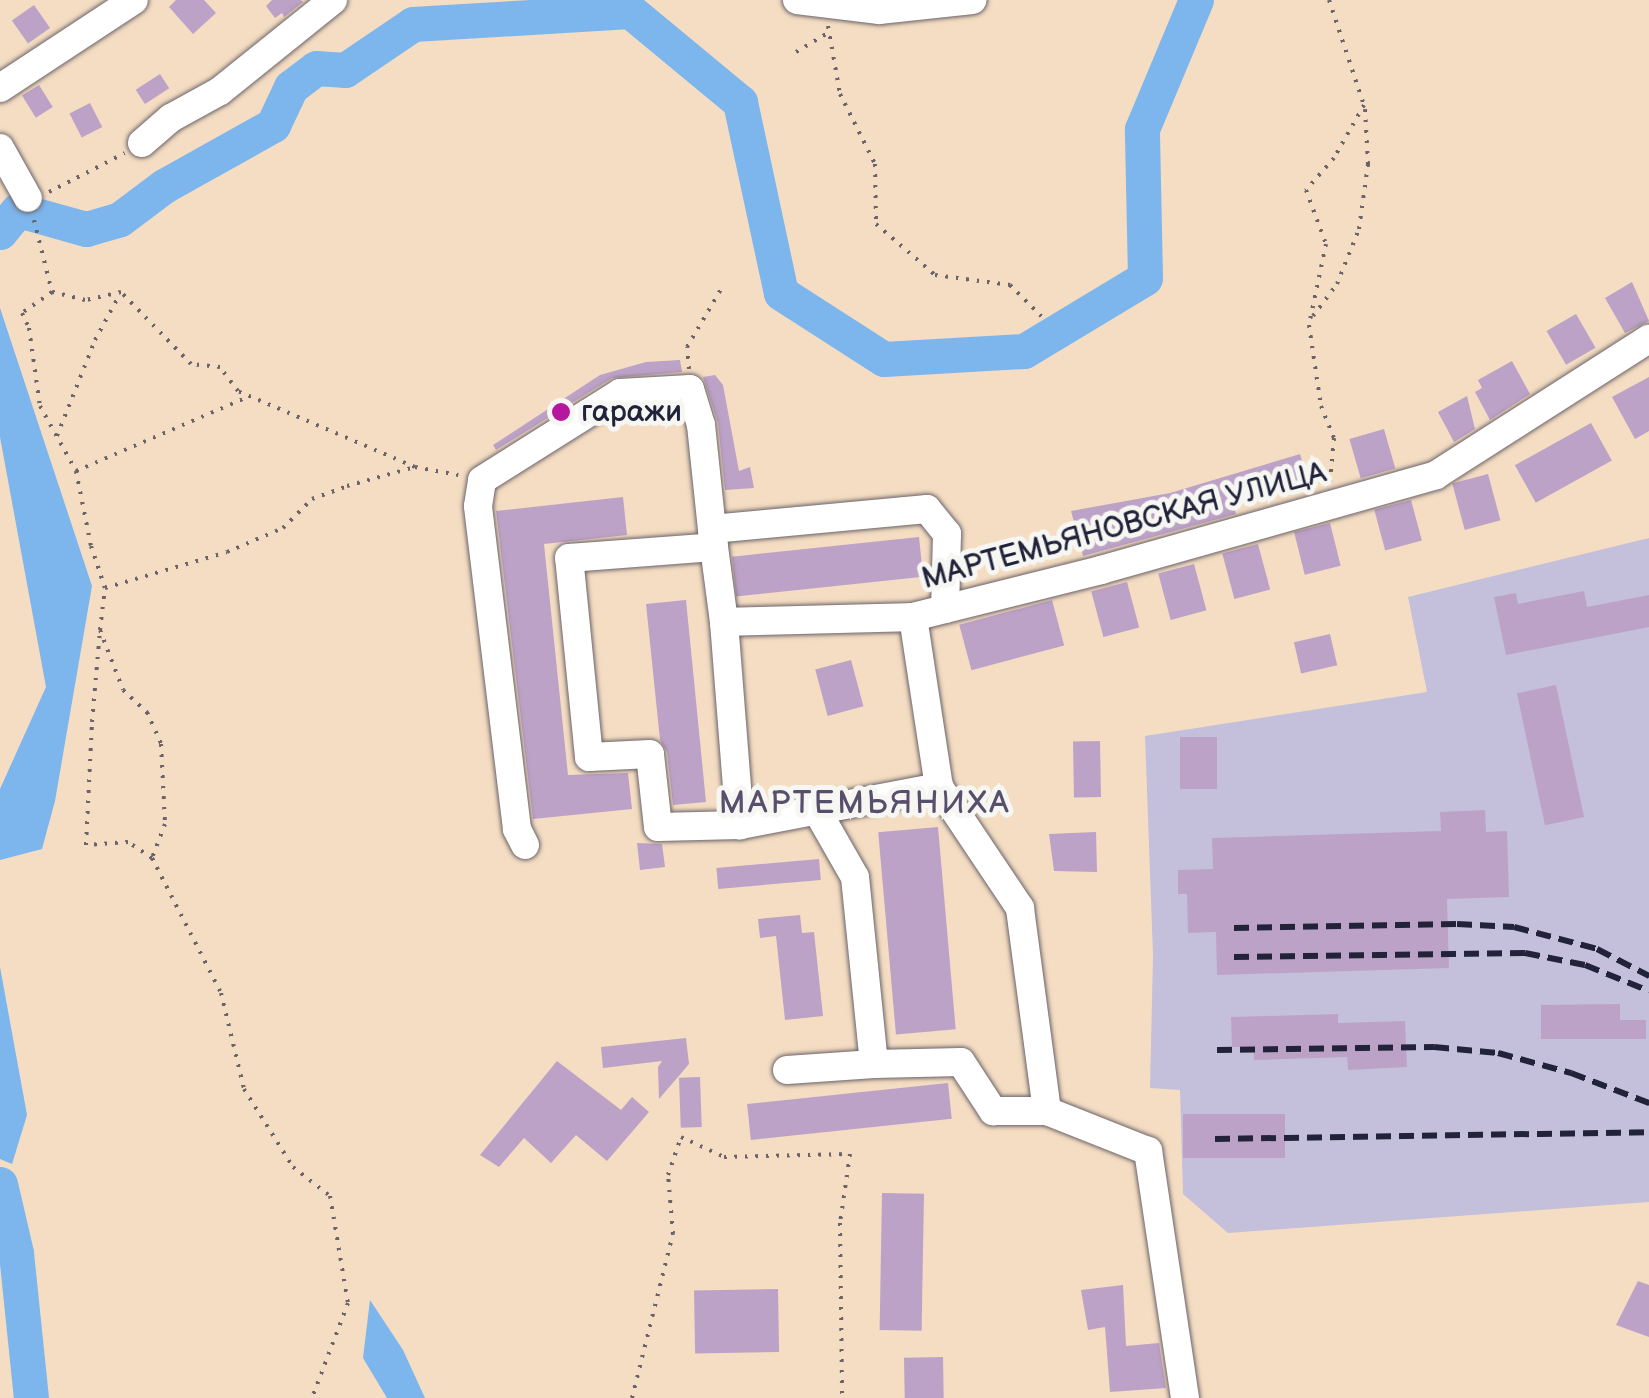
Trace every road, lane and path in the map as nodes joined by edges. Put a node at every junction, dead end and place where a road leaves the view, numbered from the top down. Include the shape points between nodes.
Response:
1 (134, 0) edge
2 (333, 0) edge
3 (797, 0) edge
4 (972, 0) edge
5 (1328, 0) edge
6 (828, 19) junction
7 (796, 52) dead end
8 (0, 88) edge
9 (1364, 105) junction
10 (142, 143) joint
11 (0, 148) edge
12 (29, 201) junction
13 (723, 286) dead end
14 (52, 292) junction
15 (121, 292) junction
16 (1044, 319) dead end
17 (1310, 320) junction
18 (1649, 339) edge
19 (690, 389) junction
20 (250, 396) junction
21 (56, 436) junction
22 (416, 467) junction
23 (76, 471) junction
24 (482, 480) junction
25 (1329, 505) junction
26 (713, 538) junction
27 (105, 588) junction
28 (945, 609) junction
29 (914, 617) junction
30 (724, 622) junction
31 (100, 630) junction
32 (939, 787) junction
33 (816, 809) junction
34 (740, 826) junction
35 (525, 845) dead end
36 (152, 858) junction
37 (874, 1064) junction
38 (787, 1070) dead end
39 (1047, 1111) junction
40 (312, 1398) edge
41 (632, 1398) edge
42 (842, 1398) edge
43 (1185, 1398) edge

1 - 8 street
2 - 10 street via 220,91
3 - 6 street
4 - 6 street
5 - 9 path
6 - 7 path
6 - 16 path via 840,94 875,164 876,224 934,276 1010,285
9 - 17 path via 1368,164 1359,229 1338,284
9 - 17 path via 1334,158 1306,190 1326,244
10 - 12 path
11 - 12 street
12 - 14 path
13 - 19 path via 687,346
14 - 15 path via 85,300
14 - 21 path via 22,312 40,406
15 - 20 path via 191,364 220,367
15 - 21 path
17 - 25 path via 1321,406 1334,438
18 - 25 street, МАРТЕМЬЯНОВСКАЯ УЛИЦА via 1436,475
19 - 24 street via 620,393
19 - 26 street via 701,426
20 - 22 path
20 - 23 path
21 - 23 path
22 - 24 path
22 - 27 path via 312,500 283,528 228,552
23 - 27 path
24 - 35 street via 478,506 517,829
25 - 28 street, МАРТЕМЬЯНОВСКАЯ УЛИЦА
26 - 28 street via 927,509 947,534
26 - 30 street
26 - 34 street via 569,558 588,757 650,754 658,827
27 - 31 path
28 - 29 street, МАРТЕМЬЯНОВСКАЯ УЛИЦА
29 - 30 street
29 - 32 street, МАРТЕМЬЯНОВСКАЯ УЛИЦА
30 - 34 street
31 - 36 path via 123,690 146,712 161,744 165,824
31 - 36 path via 86,845 128,842
32 - 33 street
32 - 39 street, МАРТЕМЬЯНОВСКАЯ УЛИЦА via 1020,908
33 - 34 street
33 - 37 street via 855,877
36 - 40 path via 220,993 244,1089 293,1167 330,1196 348,1303
37 - 38 street
37 - 39 street via 962,1062 993,1112
39 - 43 street via 1148,1152
41 - 42 path via 674,1234 668,1175 681,1137 724,1157 850,1154 840,1224

